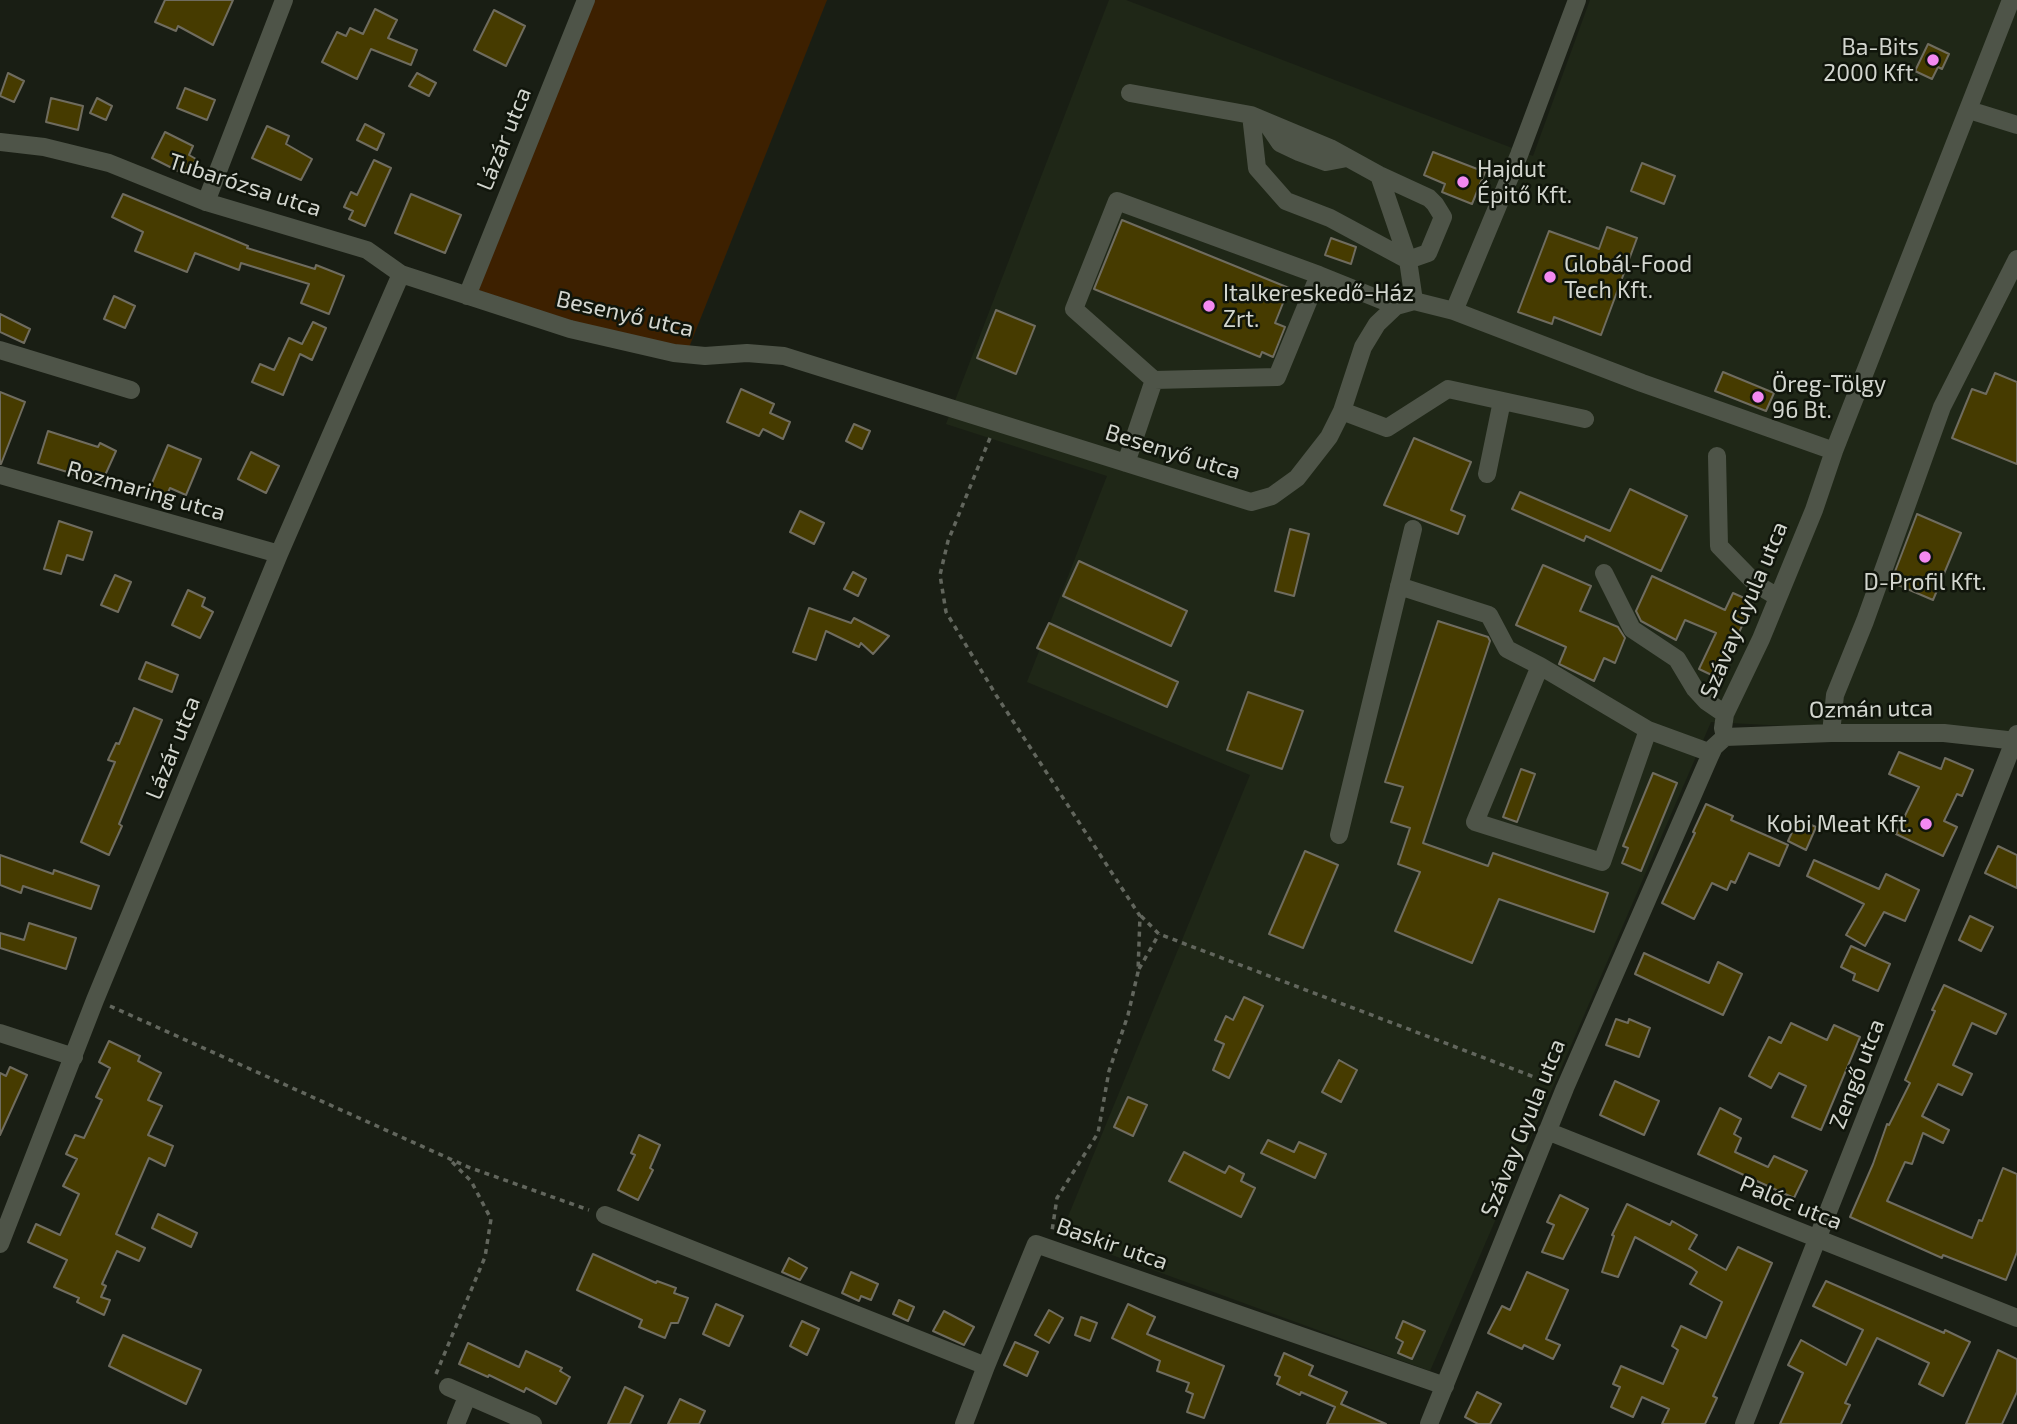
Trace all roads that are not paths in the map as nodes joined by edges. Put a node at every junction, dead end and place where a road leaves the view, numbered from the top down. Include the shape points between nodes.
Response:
1 (284, 0) edge
2 (586, 0) edge
3 (1577, 0) edge
4 (2011, 0) edge
5 (1130, 93) dead end
6 (1969, 110) junction
7 (1258, 118) junction
8 (2017, 125) edge
9 (0, 142) edge
10 (1379, 176) junction
11 (206, 202) junction
12 (2017, 259) edge
13 (1408, 260) junction
14 (401, 274) junction
15 (1319, 275) junction
16 (467, 296) junction
17 (1405, 303) junction
18 (1454, 311) junction
19 (0, 350) edge
20 (1154, 380) junction
21 (131, 390) dead end
22 (1502, 401) junction
23 (1342, 411) junction
24 (1585, 419) dead end
25 (1834, 451) junction
26 (1717, 456) dead end
27 (1126, 463) junction
28 (1487, 474) dead end
29 (0, 475) edge
30 (1413, 529) dead end
31 (279, 554) junction
32 (1604, 573) dead end
33 (1399, 586) junction
34 (1776, 596) junction
35 (1540, 666) junction
36 (1726, 714) junction
37 (1648, 730) junction
38 (1831, 733) junction
39 (1725, 737) junction
40 (2016, 739) edge
41 (1711, 753) junction
42 (1339, 835) dead end
43 (0, 1033) edge
44 (74, 1057) junction
45 (1547, 1132) junction
46 (604, 1215) road end
47 (1818, 1240) junction
48 (0, 1244) edge
49 (2017, 1318) edge
50 (986, 1366) junction
51 (448, 1387) road end
52 (1445, 1387) junction
53 (467, 1397) junction
54 (456, 1424) edge
55 (533, 1424) edge
56 (964, 1424) edge
57 (1429, 1424) edge
58 (1744, 1424) edge

1 - 11 street
2 - 16 street, Lázár utca
3 - 18 street
4 - 6 street, Szávay Gyula utca
5 - 7 street
6 - 8 street
6 - 25 street, Szávay Gyula utca
7 - 10 street
7 - 13 street via 1257,168 1286,201
9 - 11 street, Tubarózsa utca via 109,163
10 - 13 street
10 - 13 street via 1429,198 1443,217 1427,253
11 - 14 street, Tubarózsa utca via 367,250
12 - 38 street via 1942,407 1835,695
13 - 17 street
14 - 16 street, Tubarózsa utca
14 - 31 street, Lázár utca
15 - 17 street
15 - 20 street via 1277,376
15 - 20 street via 1117,201 1074,309
16 - 27 street, Besenyő utca via 570,329 674,353 784,356
17 - 18 street
17 - 23 street, Besenyő utca via 1377,324 1363,347
18 - 25 street
19 - 21 street
20 - 27 street
22 - 23 street via 1448,388 1387,428
22 - 24 street
22 - 28 street
23 - 27 street, Besenyő utca via 1329,437 1297,478 1272,496 1251,502
25 - 34 street, Szávay Gyula utca
26 - 34 street via 1719,547 1756,584
29 - 31 street, Rozmaring utca
30 - 33 street
31 - 44 street, Lázár utca
32 - 36 street via 1632,629 1678,659 1695,690
33 - 35 street via 1489,615 1507,649
33 - 42 street
34 - 36 street, Szávay Gyula utca
35 - 37 street
35 - 37 street via 1475,822 1602,862
36 - 39 street, Szávay Gyula utca
37 - 41 street
38 - 39 street, Ozmán utca
38 - 40 street, Ozmán utca via 1944,733
39 - 41 street, Szávay Gyula utca
40 - 47 street, Zengő utca
41 - 45 street, Szávay Gyula utca
43 - 44 street
44 - 48 street, Lázár utca
45 - 47 street, Palóc utca
45 - 52 street, Szávay Gyula utca
46 - 50 street
47 - 49 street, Palóc utca
47 - 58 street, Zengő utca
50 - 52 street, Baskir utca via 1036,1244
50 - 56 street
51 - 53 street
52 - 57 street, Szávay Gyula utca
53 - 54 street
53 - 55 street

